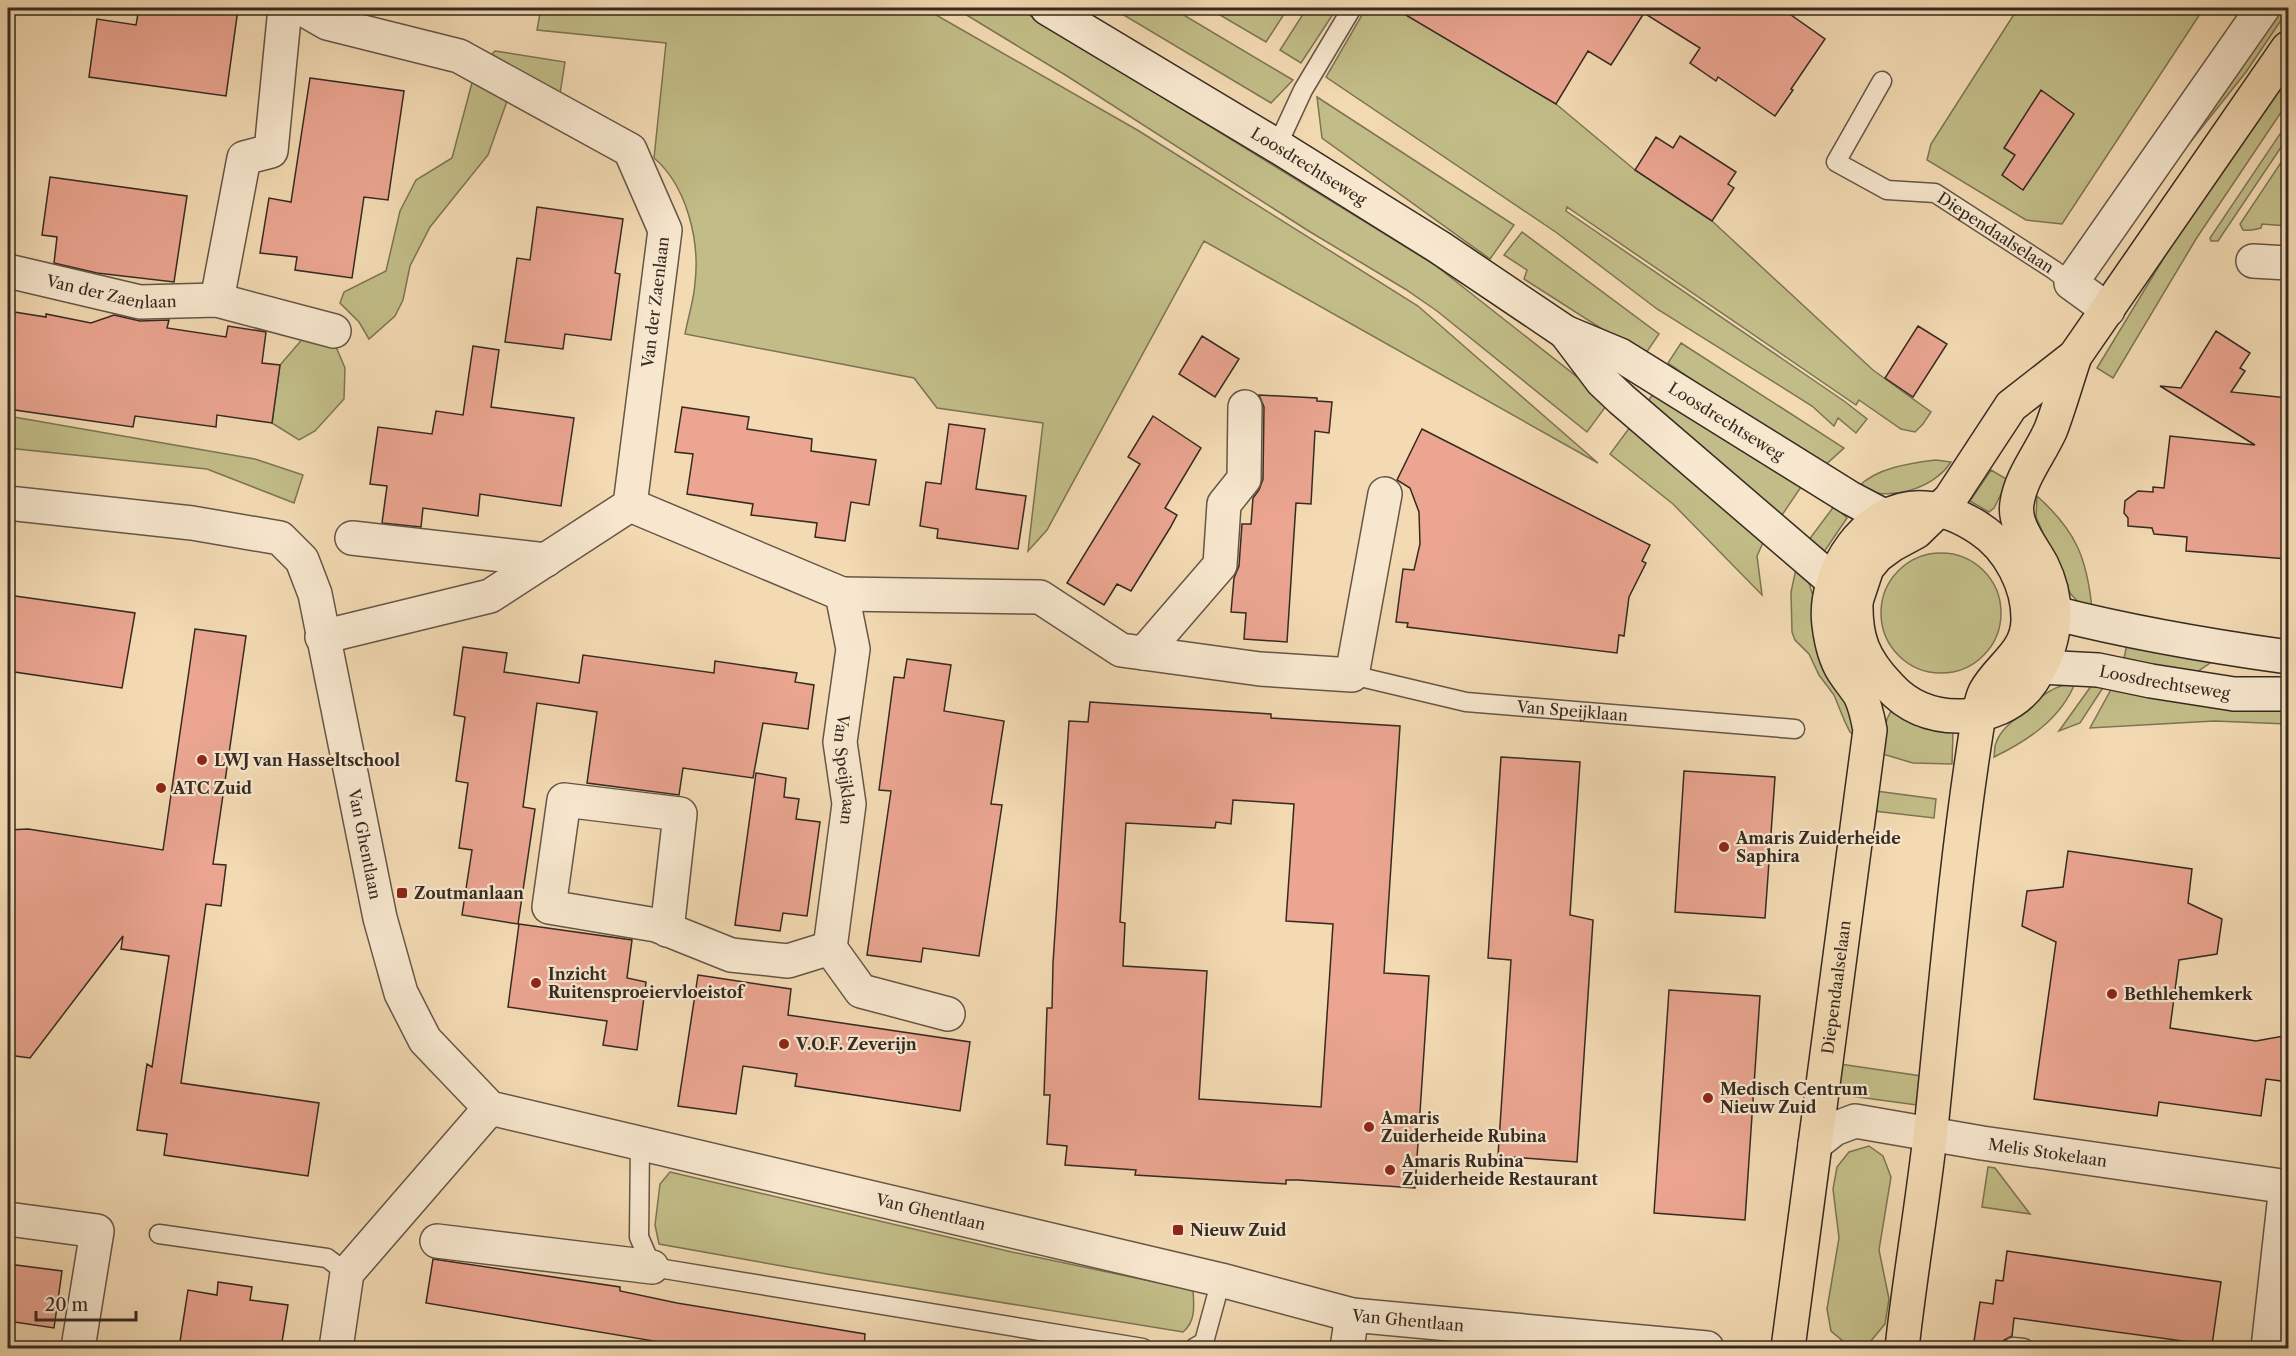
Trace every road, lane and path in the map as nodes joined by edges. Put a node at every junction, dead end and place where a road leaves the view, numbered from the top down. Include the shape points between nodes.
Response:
1 (285, 8) edge
2 (301, 8) edge
3 (1047, 8) edge
4 (1352, 8) edge
5 (2263, 8) edge
6 (2289, 48) edge
7 (1882, 81) dead end
8 (1277, 146) junction
9 (2253, 261) dead end
10 (2289, 263) edge
11 (8, 272) edge
12 (2071, 283) junction
13 (217, 300) junction
14 (2108, 310) junction
15 (334, 331) dead end
16 (1565, 332) junction
17 (2075, 356) junction
18 (1245, 407) dead end
19 (1385, 494) dead end
20 (8, 503) edge
21 (630, 505) junction
22 (1938, 510) junction
23 (1886, 517) junction
24 (352, 538) dead end
25 (546, 560) junction
26 (1844, 591) junction
27 (842, 594) junction
28 (2040, 610) junction
29 (322, 637) junction
30 (1144, 653) junction
31 (2289, 657) edge
32 (2040, 667) junction
33 (1352, 675) junction
34 (2289, 694) edge
35 (1979, 716) junction
36 (1795, 729) dead end
37 (667, 930) junction
38 (831, 948) junction
39 (948, 1014) dead end
40 (490, 1108) junction
41 (1930, 1132) junction
42 (640, 1143) junction
43 (1815, 1144) junction
44 (2287, 1186) edge
45 (8, 1219) edge
46 (159, 1234) dead end
47 (437, 1241) dead end
48 (652, 1267) junction
49 (347, 1273) junction
50 (1221, 1280) junction
51 (1352, 1315) junction
52 (1899, 1346) edge
53 (78, 1348) edge
54 (336, 1348) edge
55 (1143, 1348) edge
56 (1194, 1348) edge
57 (1347, 1348) edge
58 (1707, 1348) edge
59 (1788, 1348) edge
60 (2268, 1348) edge

1 - 13 street via 271,151 244,158
2 - 21 street, Van der Zaenlaan via 327,23 459,56 630,150 665,231
3 - 8 street, Loosdrechtseweg
4 - 8 lane via 1306,85
5 - 12 street, Diependaalselaan
6 - 14 main road
7 - 12 lane, Diependaalselaan via 1836,162 1887,190 1935,193
8 - 16 street, Loosdrechtseweg via 1439,247
9 - 10 street
11 - 13 street, Van der Zaenlaan via 140,302
12 - 14 street, Diependaalselaan
13 - 15 street, Van der Zaenlaan
14 - 17 main road
16 - 23 street, Loosdrechtseweg via 1620,355
16 - 26 street, Loosdrechtseweg via 1602,381 1621,399
17 - 22 main road via 2011,406 1958,489
17 - 28 main road via 2051,429 2019,492 2016,506 2018,522 2043,567 2050,590
18 - 30 street via 1244,478 1224,504 1220,566
19 - 33 street
20 - 29 street, Van Ghentlaan via 192,523 280,538 302,560 315,594
21 - 25 street
21 - 27 street, Van Speijklaan
22 - 23 main road via 1907,509
22 - 26 main road via 1916,531 1877,556
22 - 28 main road via 1983,531 2008,557
23 - 26 main road via 1857,539 1844,557
24 - 25 street
25 - 29 street via 490,596
26 - 35 main road via 1862,648 1876,673 1899,696 1925,711
26 - 43 main road, Diependaalselaan via 1828,622 1833,650 1861,697 1870,730
27 - 30 street, Van Speijklaan via 1040,597 1121,650
27 - 38 street, Van Speijklaan via 853,649 840,742 849,804
28 - 31 street via 2134,632
28 - 32 main road via 2054,633
28 - 35 main road via 2028,621 2026,636 2012,661 1985,692
29 - 40 street, Van Ghentlaan via 380,918 401,993 425,1040
30 - 33 street, Van Speijklaan via 1260,669
32 - 34 street, Loosdrechtseweg via 2098,670 2234,694
32 - 35 main road via 2020,695
33 - 36 lane, Van Speijklaan via 1466,702
35 - 41 main road
37 - 37 street via 680,814 564,800 549,907
37 - 38 street via 731,955 788,961
38 - 39 street via 861,991
40 - 42 street, Van Ghentlaan
40 - 49 street
41 - 43 street, Melis Stokelaan via 1855,1121 1834,1129
41 - 44 street, Melis Stokelaan via 1982,1143
41 - 52 main road
42 - 48 lane via 639,1237
42 - 50 street, Van Ghentlaan
43 - 59 main road, Diependaalselaan
44 - 60 street
45 - 53 street via 97,1231
46 - 49 lane via 327,1258
47 - 48 street
48 - 55 lane
49 - 54 street
50 - 51 street, Van Ghentlaan
50 - 56 lane via 1204,1342
51 - 57 street
51 - 58 street, Van Ghentlaan

